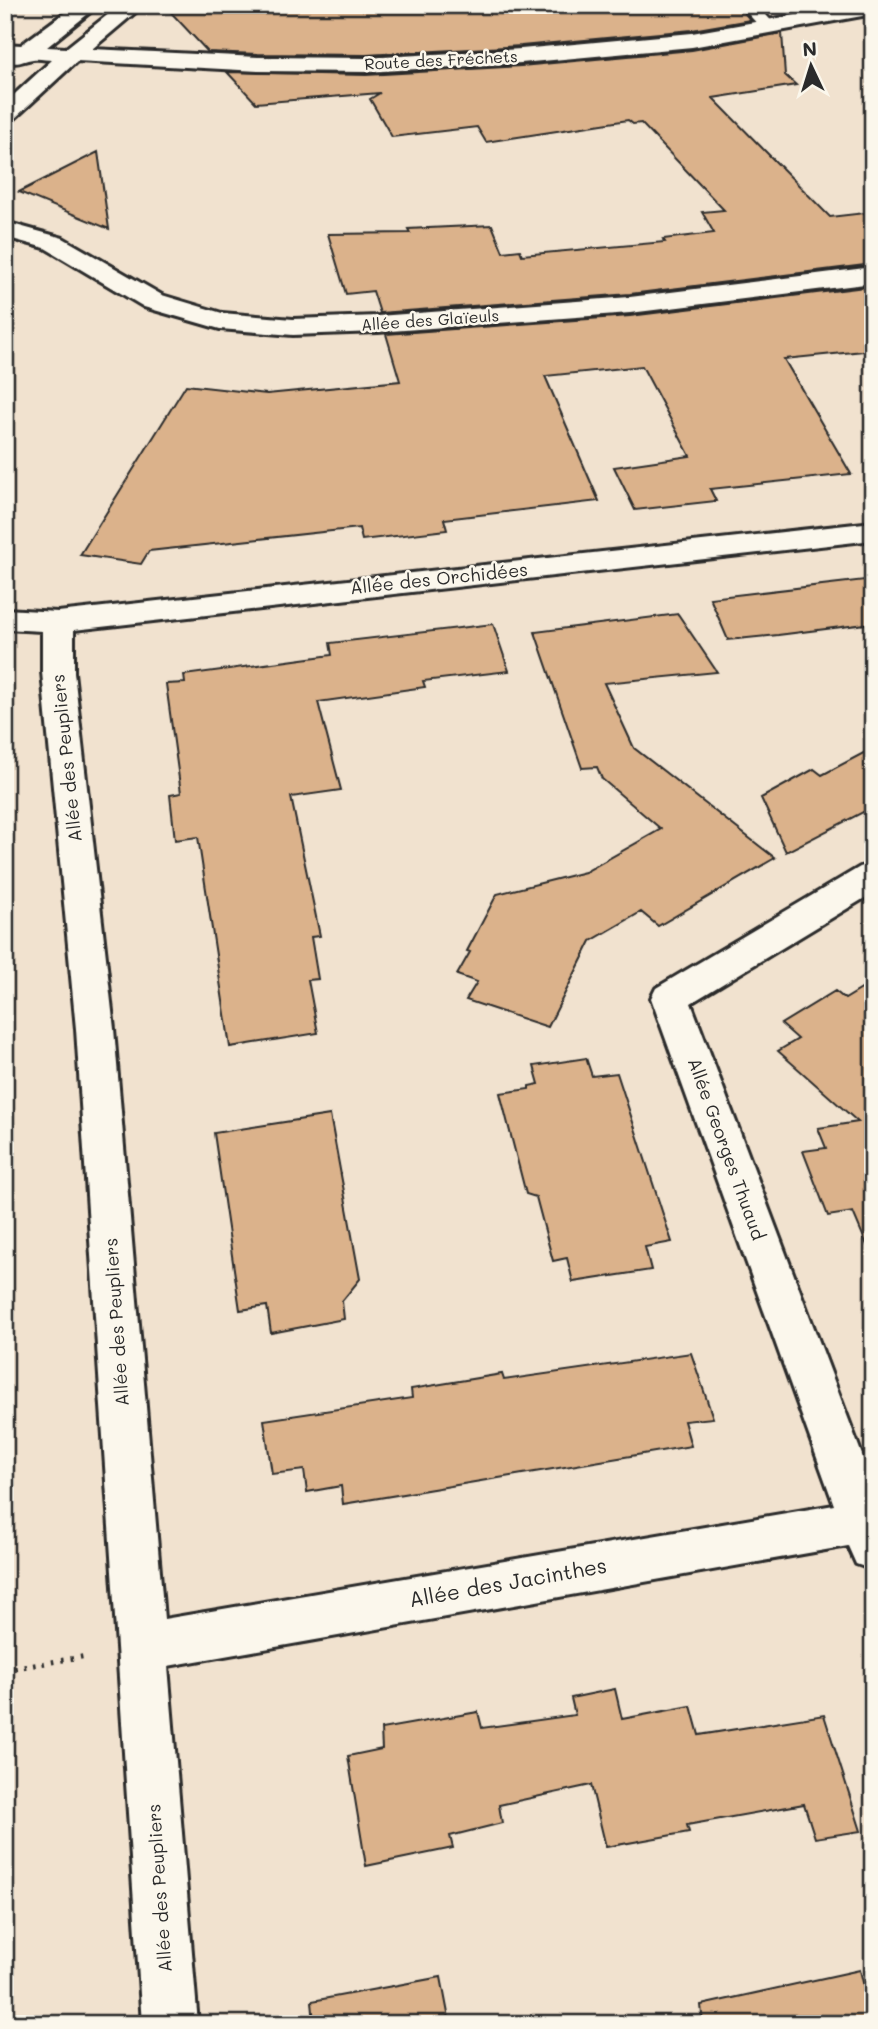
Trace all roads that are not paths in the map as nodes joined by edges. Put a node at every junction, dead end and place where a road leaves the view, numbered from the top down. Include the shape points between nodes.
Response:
1 (89, 5) edge
2 (134, 5) edge
3 (748, 5) edge
4 (873, 8) edge
5 (768, 26) junction
6 (15, 51) edge
7 (72, 54) junction
8 (5, 69) edge
9 (5, 115) edge
10 (5, 229) edge
11 (873, 275) edge
12 (873, 531) edge
13 (5, 619) edge
14 (58, 622) junction
15 (873, 876) edge
16 (870, 1530) edge
17 (143, 1646) junction
18 (170, 2024) edge

1 - 6 street
2 - 7 street
3 - 5 lane
4 - 5 street, Route des Fréchets
5 - 7 street, Route des Fréchets via 692,40 366,65
6 - 7 street, Route des Fréchets
6 - 8 street
7 - 9 street
10 - 11 street, Allée des Glaïeuls via 54,243 153,301 220,321 293,327 630,305
12 - 14 street, Allée des Orchidées
13 - 14 street, Allée des Orchidées
14 - 17 street, Allée des Peupliers via 60,694 95,1030
15 - 16 street, Allée Georges Thuaud via 670,999
16 - 17 street, Allée des Jacinthes
17 - 18 street, Allée des Peupliers

